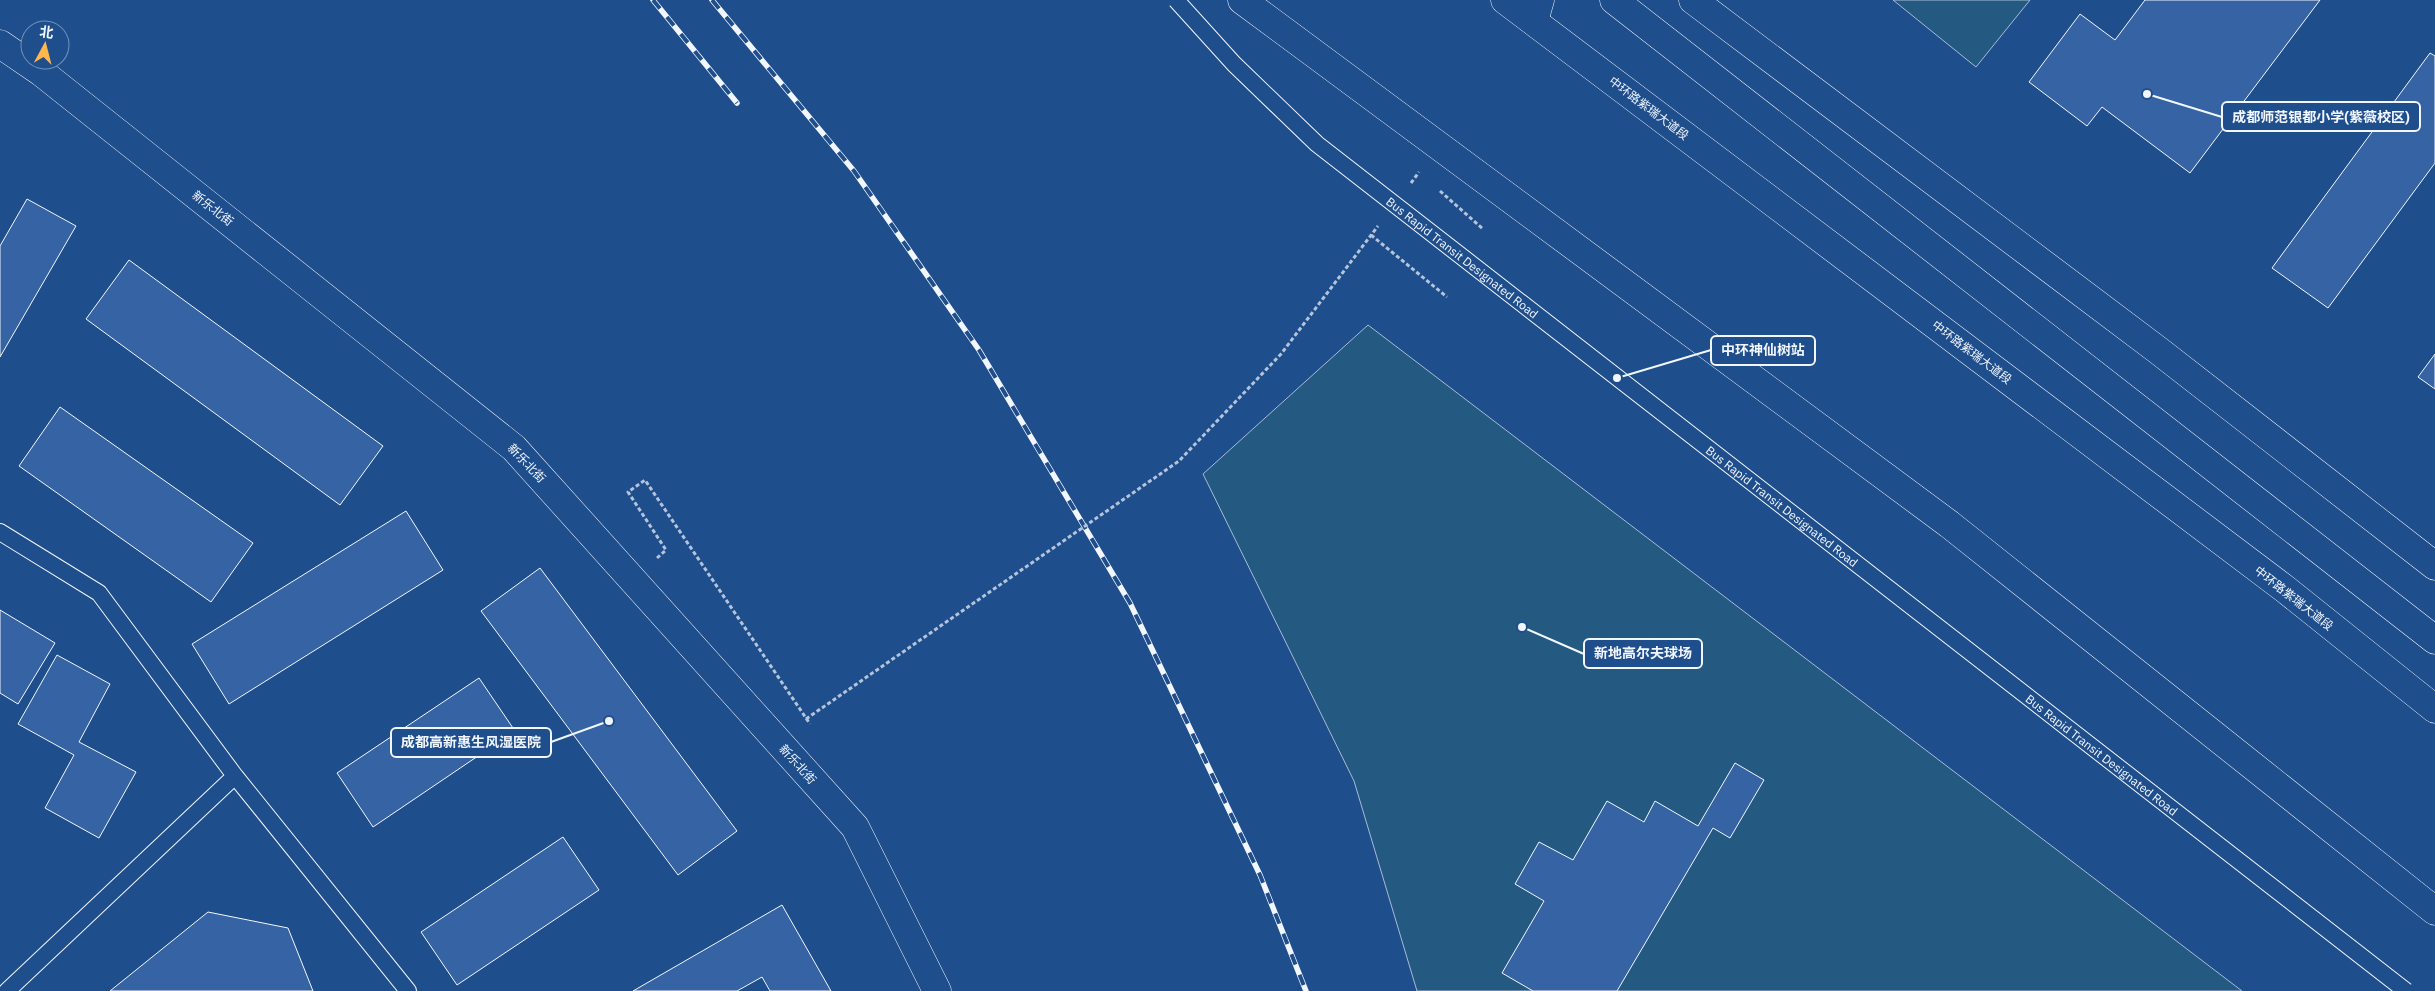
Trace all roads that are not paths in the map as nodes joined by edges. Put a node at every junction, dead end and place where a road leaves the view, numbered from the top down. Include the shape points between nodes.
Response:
1 (1176, 0) edge
2 (1242, 0) edge
3 (1505, 0) edge
4 (1614, 0) edge
5 (1693, 0) edge
6 (1537, 10) edge
7 (0, 44) edge
8 (0, 532) edge
9 (2435, 566) edge
10 (2435, 640) edge
11 (2435, 709) edge
12 (235, 776) junction
13 (2435, 911) edge
14 (7, 991) edge
15 (408, 991) edge
16 (937, 991) edge
17 (2406, 991) edge

1 - 17 lane, Bus Rapid Transit Designated Road, bridge via 1234,64 1317,144
2 - 13 main road via 1949,524
3 - 6 main road, 中环路紫瑞大道段
4 - 10 main road
5 - 9 main road via 2159,352
6 - 11 main road, 中环路紫瑞大道段
7 - 16 main road, 新乐北街 via 41,72 514,448 855,827
8 - 12 lane via 99,593
12 - 14 lane
12 - 15 lane

